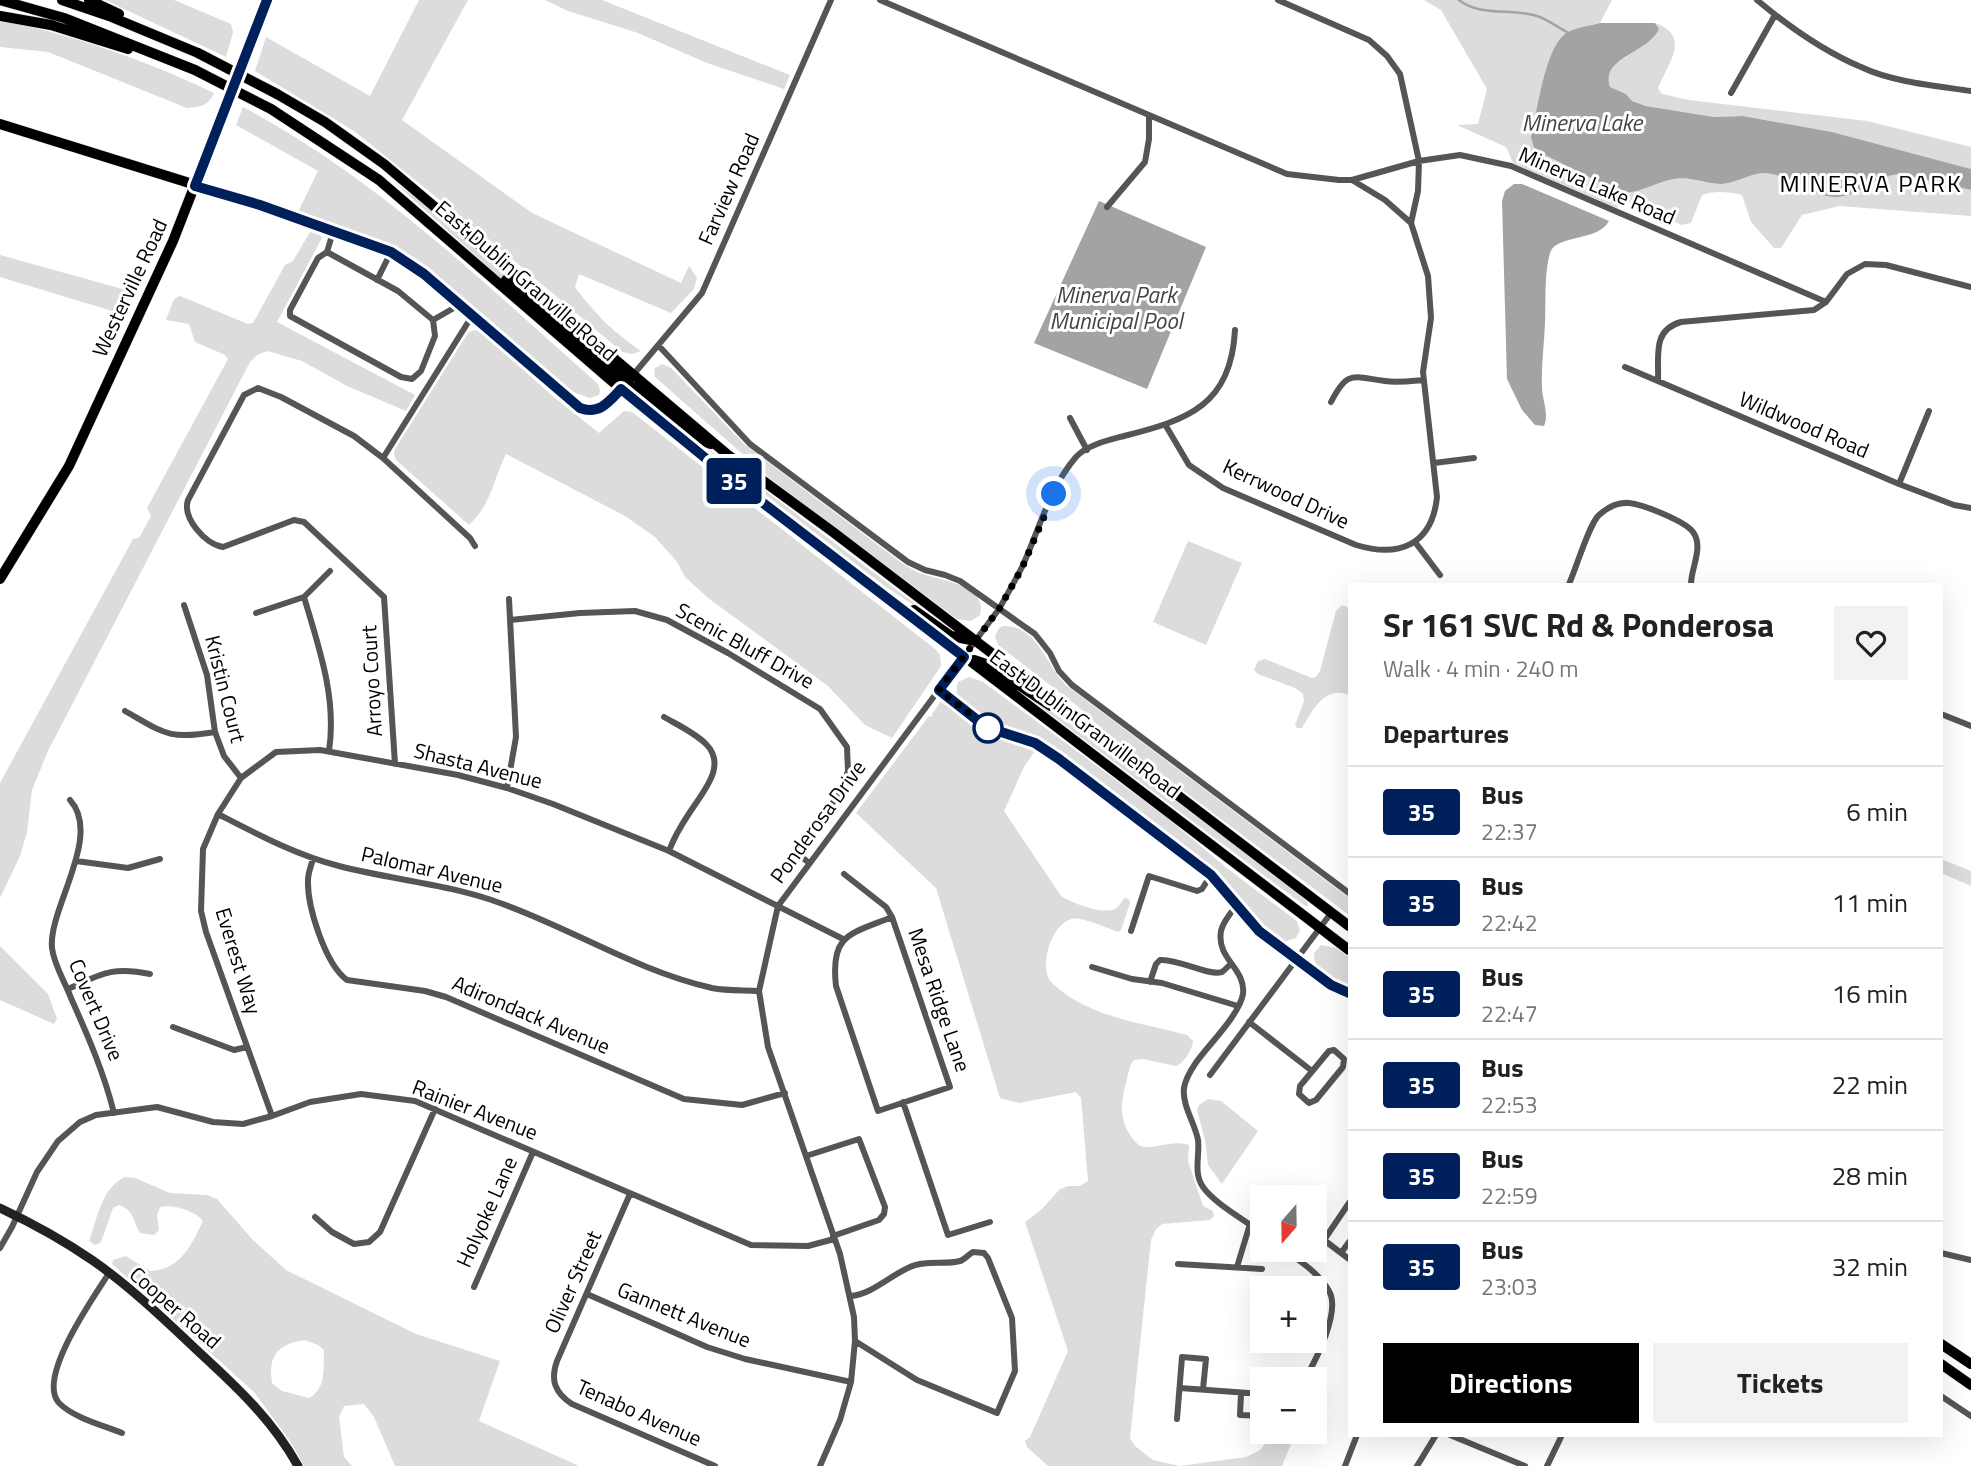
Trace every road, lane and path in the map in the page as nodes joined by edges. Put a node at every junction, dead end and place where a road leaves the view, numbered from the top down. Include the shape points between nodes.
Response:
1 (0, 0) edge
2 (62, 0) edge
3 (89, 0) edge
4 (267, 0) edge
5 (831, 0) edge
6 (880, 0) edge
7 (1278, 0) edge
8 (1757, 0) edge
9 (1775, 15) junction
10 (0, 16) edge
11 (198, 53) junction
12 (195, 70) junction
13 (1971, 90) edge
14 (1731, 93) dead end
15 (1149, 116) junction
16 (0, 124) edge
17 (1419, 160) junction
18 (1352, 180) junction
19 (195, 186) junction
20 (1107, 207) dead end
21 (1411, 223) junction
22 (333, 232) junction
23 (327, 252) junction
24 (391, 252) junction
25 (494, 278) junction
26 (377, 280) junction
27 (1971, 286) edge
28 (1826, 302) junction
29 (459, 305) junction
30 (472, 316) junction
31 (433, 320) junction
32 (1235, 330) dead end
33 (659, 346) junction
34 (1625, 368) dead end
35 (633, 375) junction
36 (1424, 380) junction
37 (1658, 381) junction
38 (621, 389) junction
39 (1331, 402) dead end
40 (1929, 411) dead end
41 (1070, 418) dead end
42 (1166, 426) junction
43 (718, 447) junction
44 (1087, 450) junction
45 (383, 458) junction
46 (1474, 458) dead end
47 (1434, 463) junction
48 (1899, 484) junction
49 (1971, 508) edge
50 (1415, 542) junction
51 (475, 546) dead end
52 (822, 548) junction
53 (330, 571) dead end
54 (1440, 575) dead end
55 (0, 579) edge
56 (1569, 583) edge
57 (1691, 583) edge
58 (304, 597) junction
59 (509, 599) dead end
60 (184, 604) dead end
61 (999, 609) junction
62 (256, 613) dead end
63 (510, 620) junction
64 (975, 641) junction
65 (964, 657) junction
66 (939, 690) junction
67 (125, 711) dead end
68 (1943, 714) edge
69 (664, 717) dead end
70 (1971, 726) edge
71 (215, 732) junction
72 (1099, 736) junction
73 (329, 751) junction
74 (395, 764) junction
75 (241, 778) junction
76 (507, 788) junction
77 (70, 800) dead end
78 (218, 814) junction
79 (669, 851) junction
80 (160, 859) dead end
81 (313, 859) junction
82 (76, 861) junction
83 (809, 863) junction
84 (844, 874) dead end
85 (1211, 875) junction
86 (1348, 892) edge
87 (1237, 904) junction
88 (778, 906) junction
89 (1331, 913) junction
90 (892, 917) junction
91 (1348, 925) edge
92 (1319, 928) junction
93 (1131, 931) dead end
94 (843, 939) junction
95 (1348, 949) edge
96 (1295, 960) junction
97 (1231, 964) junction
98 (1092, 967) dead end
99 (150, 974) dead end
100 (1150, 982) junction
101 (68, 989) junction
102 (760, 991) junction
103 (1348, 993) edge
104 (1238, 1006) junction
105 (1249, 1022) junction
106 (173, 1027) dead end
107 (247, 1047) junction
108 (1312, 1071) junction
109 (1210, 1075) dead end
110 (785, 1093) junction
111 (903, 1102) junction
112 (435, 1109) junction
113 (114, 1113) junction
114 (272, 1116) junction
115 (533, 1152) junction
116 (806, 1156) junction
117 (630, 1194) junction
118 (1348, 1204) edge
119 (0, 1208) edge
120 (18, 1216) junction
121 (315, 1217) dead end
122 (990, 1222) dead end
123 (1250, 1224) joint
124 (834, 1237) junction
125 (1348, 1243) edge
126 (0, 1248) edge
127 (1341, 1253) junction
128 (1943, 1253) edge
129 (1348, 1258) edge
130 (1971, 1260) edge
131 (1300, 1262) edge
132 (1178, 1264) dead end
133 (1237, 1267) junction
134 (1262, 1269) dead end
135 (109, 1273) junction
136 (474, 1287) dead end
137 (587, 1294) junction
138 (850, 1296) junction
139 (855, 1341) junction
140 (1943, 1345) edge
141 (1971, 1364) edge
142 (1943, 1365) edge
143 (1311, 1367) edge
144 (851, 1381) junction
145 (554, 1385) joint
146 (1971, 1385) edge
147 (1180, 1388) junction
148 (1203, 1390) junction
149 (1241, 1394) junction
150 (1250, 1394) edge
151 (1943, 1397) edge
152 (1250, 1415) edge
153 (1971, 1416) edge
154 (1177, 1419) dead end
155 (122, 1433) dead end
156 (1356, 1437) edge
157 (1435, 1437) edge
158 (1455, 1437) edge
159 (1561, 1437) edge
160 (298, 1466) edge
161 (715, 1466) edge
162 (820, 1466) edge
163 (1345, 1466) edge
164 (1417, 1466) edge
165 (1525, 1466) edge
166 (1547, 1466) edge

1 - 12 main road, East Dublin Granville Road via 64,19
2 - 11 main road, East Dublin Granville Road
3 - 11 main road
4 - 19 main road, Westerville Road
5 - 33 street, Farview Road via 702,293
6 - 15 street, Minerva Lake Road
7 - 17 street via 1362,36 1387,55 1400,74
8 - 9 street
9 - 13 street via 1862,68 1922,84
9 - 14 street
10 - 12 main road via 51,25
11 - 35 main road, East Dublin Granville Road, bridge via 325,122 384,164
12 - 25 main road, East Dublin Granville Road, bridge via 271,109 379,180
15 - 18 street, Minerva Lake Road via 1287,174
15 - 20 street via 1145,162
16 - 19 main road
17 - 18 street, Minerva Lake Road
17 - 21 street
17 - 28 street, Minerva Lake Road via 1460,155 1511,166
18 - 21 street
19 - 22 main road
19 - 55 main road, Westerville Road via 69,466
21 - 36 street via 1428,276 1431,318
22 - 23 street
22 - 24 main road
23 - 26 street
23 - 31 street via 318,258 290,316 412,379 418,377 430,353
24 - 26 street
24 - 29 main road
25 - 35 main road via 507,281 620,376 629,379
25 - 38 main road, East Dublin Granville Road
26 - 31 street
27 - 28 street via 1865,264 1847,274
28 - 37 street via 1800,313 1670,325 1659,344
29 - 30 main road
29 - 31 street
30 - 38 main road via 580,408 601,408
30 - 45 street
32 - 42 street, Ponderosa Drive via 1228,370 1212,396 1190,415
33 - 35 street, Farview Road
33 - 61 street, East Dublin Granville Road via 750,444 908,562 960,581
34 - 37 street, Wildwood Road
35 - 43 main road, East Dublin Granville Road
36 - 39 street via 1387,382 1351,377 1342,382
36 - 47 street
37 - 48 street, Wildwood Road
38 - 43 main road via 636,389 700,440
38 - 52 main road, East Dublin Granville Road
40 - 48 street
41 - 44 street
42 - 44 street, Ponderosa Drive
42 - 50 street, Kerrwood Drive via 1189,464 1223,488 1374,551 1405,548
43 - 64 main road, East Dublin Granville Road
44 - 61 street, Ponderosa Drive via 1060,479
45 - 51 street
45 - 74 street, Arroyo Court via 354,436 258,388 244,395 186,511 210,542 223,547 300,520 384,597
46 - 47 street
47 - 50 street via 1436,513
48 - 49 street, Wildwood Road
50 - 54 street
52 - 64 main road via 951,636
52 - 65 main road, East Dublin Granville Road
53 - 58 street
56 - 57 street via 1597,516 1627,502 1693,531 1698,545
58 - 62 street
58 - 73 street via 327,675 332,724
59 - 63 street
60 - 71 street, Kristin Court via 207,675
61 - 64 street, Ponderosa Drive
61 - 86 street, East Dublin Granville Road via 1035,634 1072,685
63 - 76 street via 516,737
63 - 83 street, Scenic Bluff Drive via 635,611 667,620 820,709 847,747 848,771 839,793 796,852
64 - 65 street, Ponderosa Drive
64 - 72 main road, East Dublin Granville Road
65 - 66 street, Ponderosa Drive
65 - 72 main road via 986,664
65 - 92 main road, East Dublin Granville Road
66 - 83 street, Ponderosa Drive
66 - 85 street, East Dublin Granville Road via 986,727 1035,743 1059,759
67 - 71 street via 171,735
68 - 70 street
69 - 79 street via 706,743 715,768
71 - 75 street, Kristin Court via 224,757
72 - 89 main road, East Dublin Granville Road
73 - 74 street, Shasta Avenue
73 - 75 street, Shasta Avenue via 276,752
74 - 76 street, Shasta Avenue
75 - 78 street, Shasta Avenue
76 - 79 street, Shasta Avenue
77 - 82 street, Covert Drive via 79,814
78 - 81 street, Palomar Avenue
78 - 107 street, Everest Way via 203,849 201,911
79 - 88 street, Shasta Avenue
80 - 82 street via 128,868
81 - 102 street, Palomar Avenue via 435,884 500,903 664,974 714,988
81 - 110 street, Adirondack Avenue via 308,878 310,906 329,957 346,980 446,997 684,1098 743,1105
82 - 101 street, Covert Drive via 52,948
83 - 88 street, Ponderosa Drive
84 - 90 street, Mesa Ridge Lane
85 - 87 street, East Dublin Granville Road
85 - 93 street via 1197,891 1149,876
87 - 96 street, East Dublin Granville Road via 1259,931
87 - 97 street via 1221,928 1220,944
88 - 94 street, Shasta Avenue
88 - 102 street, Ponderosa Drive
89 - 91 main road, East Dublin Granville Road
89 - 92 street
90 - 94 street, Mesa Ridge Lane
90 - 111 street, Mesa Ridge Lane via 950,1087
92 - 95 main road, East Dublin Granville Road
92 - 96 street
94 - 111 street via 833,965 836,986 878,1111
96 - 103 street, East Dublin Granville Road
96 - 105 street
97 - 100 street via 1214,972 1160,960
97 - 104 street via 1241,979
98 - 100 street
99 - 101 street via 127,969 103,973
100 - 104 street
101 - 113 street, Covert Drive via 106,1078
102 - 110 street, Ponderosa Drive via 768,1047
104 - 123 street via 1194,1066 1184,1088 1198,1139 1201,1184
105 - 108 street
105 - 109 street
106 - 107 street via 234,1050
107 - 114 street, Everest Way
108 - 108 street via 1298,1092 1310,1103 1343,1067 1344,1059 1331,1050
110 - 116 street, Ponderosa Drive
111 - 122 street via 948,1235
112 - 114 street, Rainier Avenue via 415,1101 360,1094 310,1102
112 - 115 street, Rainier Avenue
112 - 121 street via 380,1232 369,1242 354,1244
113 - 114 street, Rainier Avenue via 157,1107 213,1122 243,1124
113 - 120 street, Rainier Avenue via 79,1122 58,1141 37,1172
115 - 117 street, Rainier Avenue
115 - 136 street, Holyoke Lane
116 - 124 street, Ponderosa Drive
116 - 124 street, Rainier Avenue via 859,1139 885,1207 879,1220
117 - 124 street, Rainier Avenue via 751,1245 808,1246
117 - 137 street, Oliver Street
118 - 127 street via 1324,1240
119 - 120 street, Cooper Road
120 - 126 street, Rainier Avenue
120 - 135 street, Cooper Road
123 - 133 street
124 - 138 street, Ponderosa Drive
125 - 127 street
127 - 129 street
128 - 130 street
131 - 143 street via 1315,1273 1332,1302 1329,1327
132 - 133 street
133 - 134 street
135 - 155 street via 74,1329 52,1387 68,1410
135 - 160 street, Cooper Road via 249,1399
137 - 144 street, Gannett Avenue via 707,1347
137 - 145 street, Oliver Street via 553,1373
138 - 139 street, Ponderosa Drive
138 - 139 street via 885,1283 910,1266 960,1261 973,1252 984,1253 1012,1318 1015,1371 997,1413 917,1380
139 - 144 street, Ponderosa Drive
140 - 141 main road
142 - 146 main road
144 - 162 street, Ponderosa Drive
145 - 161 street, Tenabo Avenue via 572,1404
147 - 148 street
147 - 148 street via 1182,1357 1206,1359
147 - 154 street
148 - 149 street
149 - 150 street
149 - 152 street via 1240,1415
151 - 153 street
156 - 163 street
157 - 164 street
158 - 165 street
159 - 166 street

